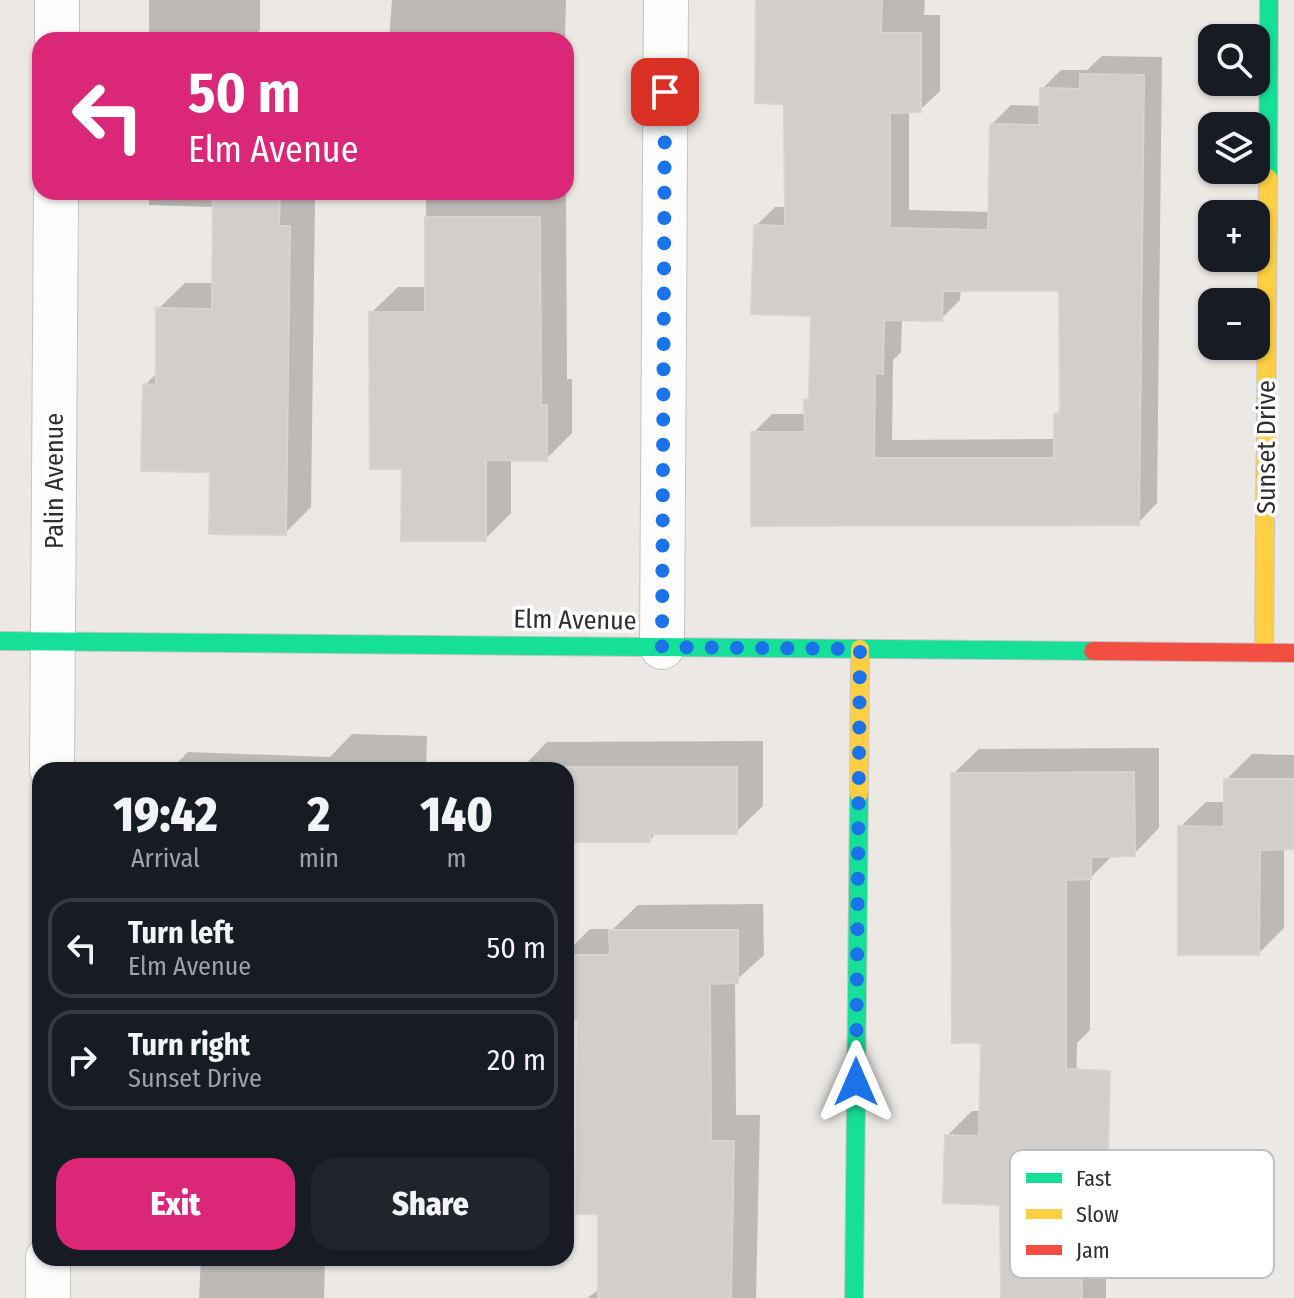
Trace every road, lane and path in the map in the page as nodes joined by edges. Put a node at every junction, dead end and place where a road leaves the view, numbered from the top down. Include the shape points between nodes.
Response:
1 (57, 0) edge
2 (666, 0) edge
3 (1269, 0) edge
4 (57, 32) edge
5 (56, 200) edge
6 (0, 641) edge
7 (53, 641) junction
8 (662, 647) junction
9 (860, 649) junction
10 (1264, 653) junction
11 (1294, 653) edge
12 (52, 762) edge
13 (48, 1266) edge
14 (48, 1298) edge
15 (854, 1298) edge

1 - 4 street
2 - 8 street
3 - 10 street, Sunset Drive
5 - 7 street, Palin Avenue
6 - 7 street, Elm Avenue
7 - 8 street, Elm Avenue
7 - 12 street, Palin Avenue
8 - 9 street, Elm Avenue
9 - 10 street, Elm Avenue
9 - 15 street
10 - 11 street, Elm Avenue
13 - 14 street

